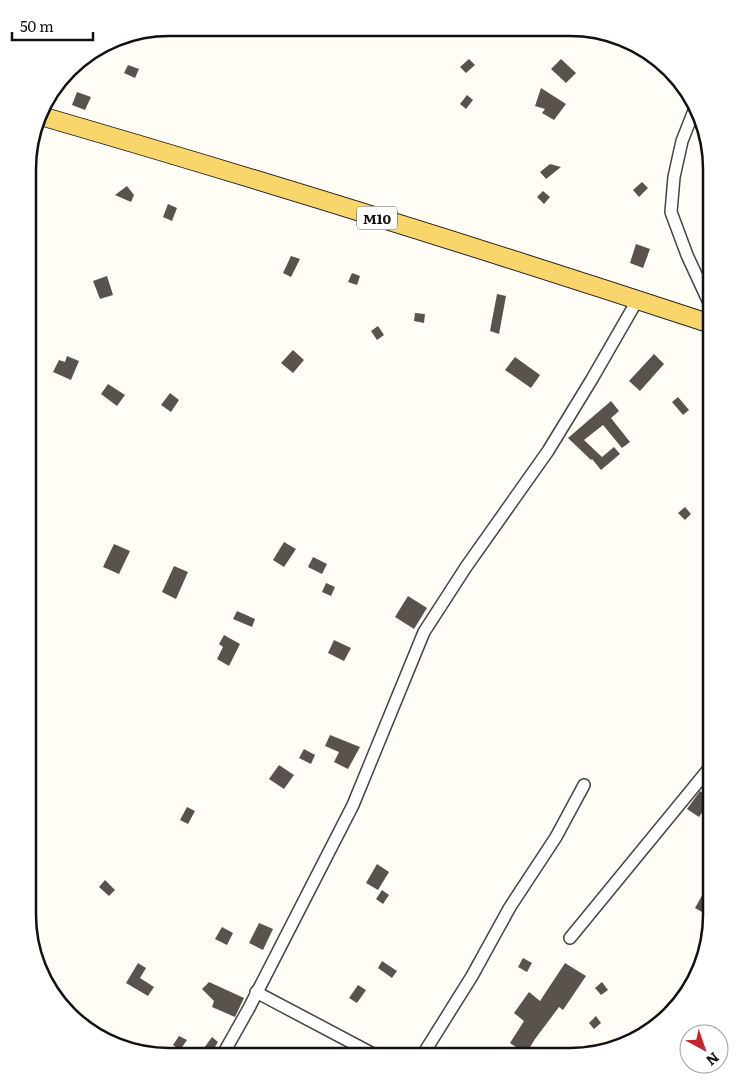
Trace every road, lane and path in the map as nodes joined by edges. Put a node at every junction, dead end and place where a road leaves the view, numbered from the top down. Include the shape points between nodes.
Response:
1 (692, 116) edge
2 (47, 118) edge
3 (703, 288) edge
4 (638, 300) junction
5 (703, 321) edge
6 (702, 777) edge
7 (584, 785) dead end
8 (570, 938) dead end
9 (256, 992) junction
10 (226, 1048) edge
11 (362, 1048) edge
12 (427, 1048) edge

1 - 3 street via 674,177 671,212
2 - 4 main road, M10 via 428,232
4 - 5 main road, M10
4 - 9 street via 548,451 424,632 353,805
6 - 8 street
7 - 12 street via 556,837 510,907
9 - 10 street
9 - 11 street

